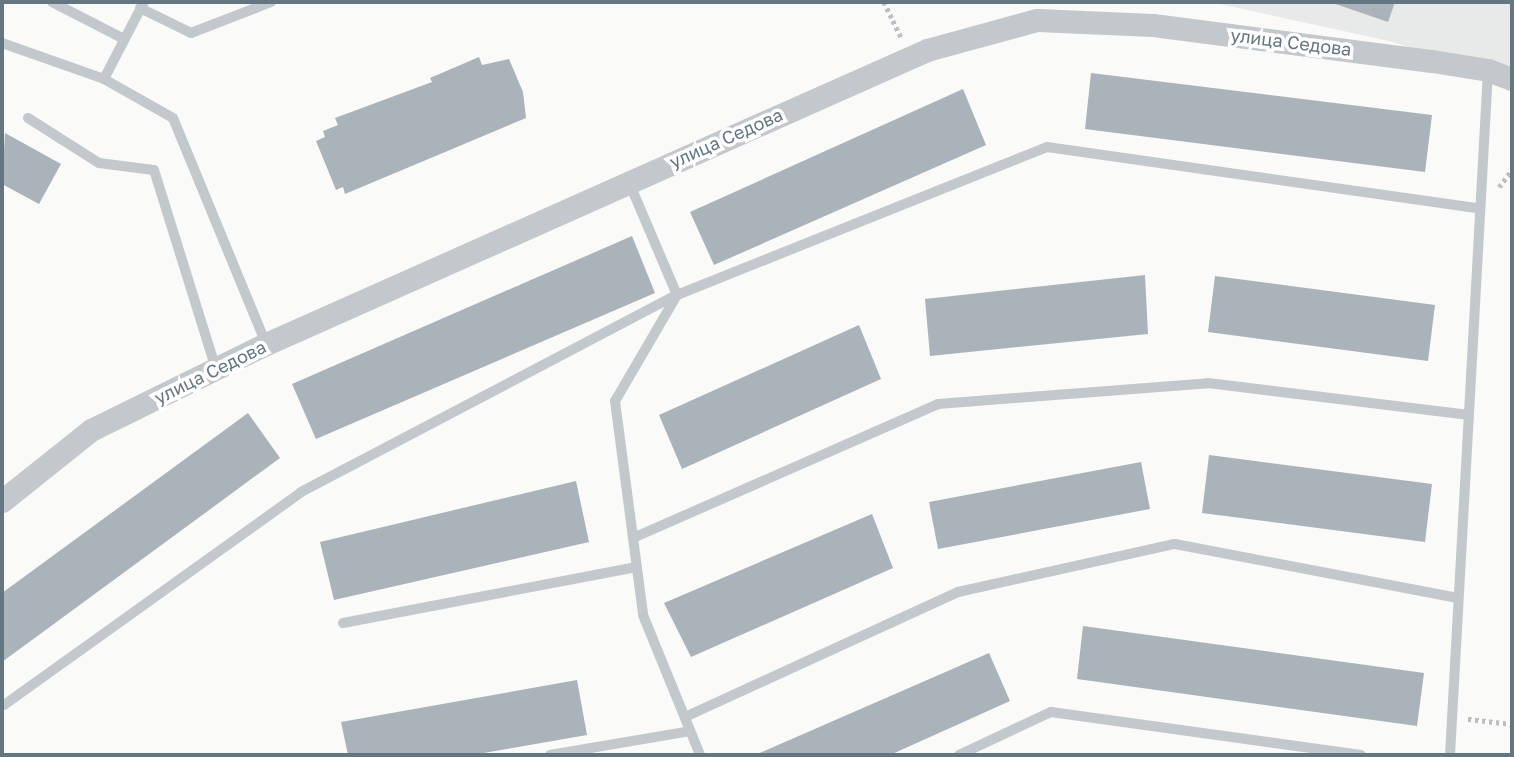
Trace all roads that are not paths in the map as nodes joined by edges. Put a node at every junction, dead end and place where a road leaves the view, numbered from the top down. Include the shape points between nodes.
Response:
1 (52, 2) edge
2 (271, 2) edge
3 (142, 5) edge
4 (124, 39) junction
5 (2, 43) edge
6 (1488, 70) junction
7 (104, 79) junction
8 (1512, 79) edge
9 (28, 118) dead end
10 (628, 180) junction
11 (1480, 209) junction
12 (677, 295) junction
13 (266, 345) junction
14 (216, 369) junction
15 (1469, 415) junction
16 (2, 501) edge
17 (633, 538) junction
18 (636, 567) junction
19 (1458, 598) junction
20 (343, 624) dead end
21 (5, 705) dead end
22 (685, 717) junction
23 (690, 732) junction
24 (550, 755) edge
25 (700, 755) edge
26 (959, 755) edge
27 (1360, 755) edge
28 (1450, 755) edge

1 - 4 lane
2 - 3 lane via 191,33
3 - 4 lane
4 - 7 lane
5 - 7 lane
6 - 8 street, улица Седова
6 - 10 street, улица Седова via 1153,25 1037,20 927,50
6 - 11 lane
7 - 13 lane via 173,118
9 - 14 lane via 99,163 154,170
10 - 12 lane
10 - 13 street, улица Седова
11 - 12 lane via 1048,147
11 - 15 lane
12 - 17 lane via 615,401
12 - 21 lane via 301,492
13 - 14 street, улица Седова
14 - 16 street, улица Седова via 91,430
15 - 17 lane via 1208,383 938,404
15 - 19 lane
17 - 18 lane
18 - 20 lane
18 - 22 lane via 643,615
19 - 22 lane via 1175,544 958,592
19 - 28 lane
22 - 23 lane
23 - 24 lane
23 - 25 lane
26 - 27 lane via 1051,712

